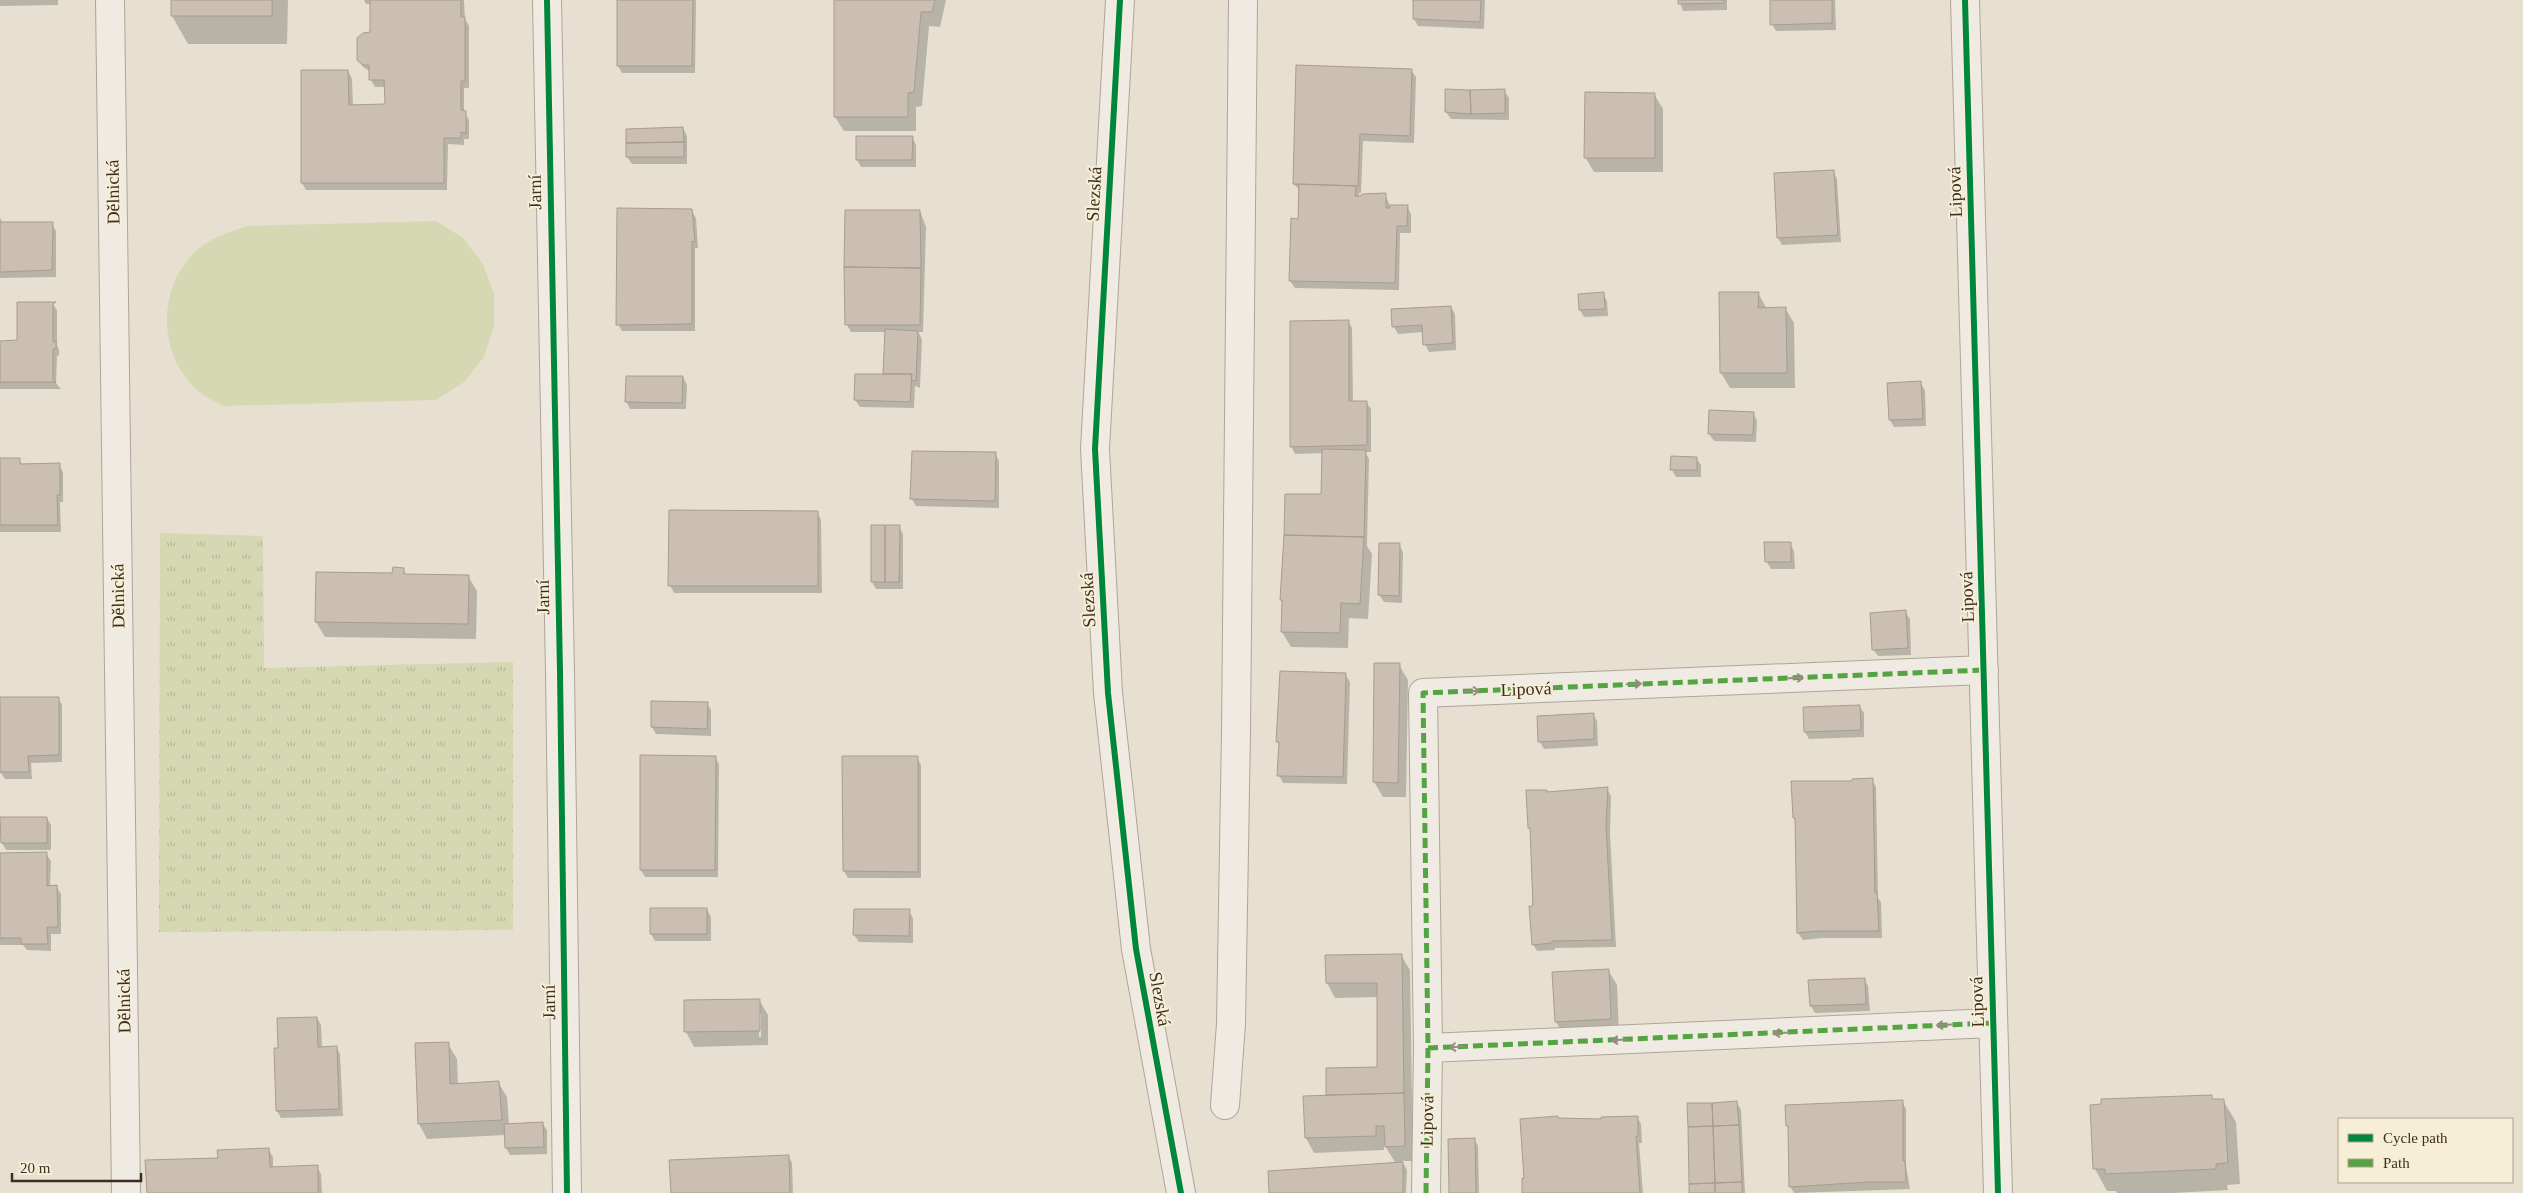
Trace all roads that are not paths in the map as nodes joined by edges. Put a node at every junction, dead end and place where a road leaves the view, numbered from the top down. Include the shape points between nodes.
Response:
1 (110, 0) edge
2 (547, 0) edge
3 (1120, 0) edge
4 (1243, 0) edge
5 (1965, 0) edge
6 (1984, 670) junction
7 (1992, 1023) junction
8 (1428, 1048) junction
9 (1225, 1105) dead end
10 (126, 1193) edge
11 (567, 1193) edge
12 (1181, 1193) edge
13 (1426, 1193) edge
14 (1998, 1193) edge

1 - 10 street, Dělnická
2 - 11 street, Jarní
3 - 12 street, Slezská via 1095,449 1108,693 1136,949
4 - 9 street via 1236,732 1231,1024
5 - 6 street, Lipová
6 - 7 street, Lipová
8 -> 6 street, Lipová via 1423,693
7 -> 8 street, Lipová
7 - 14 street, Lipová
8 - 13 street, Lipová

